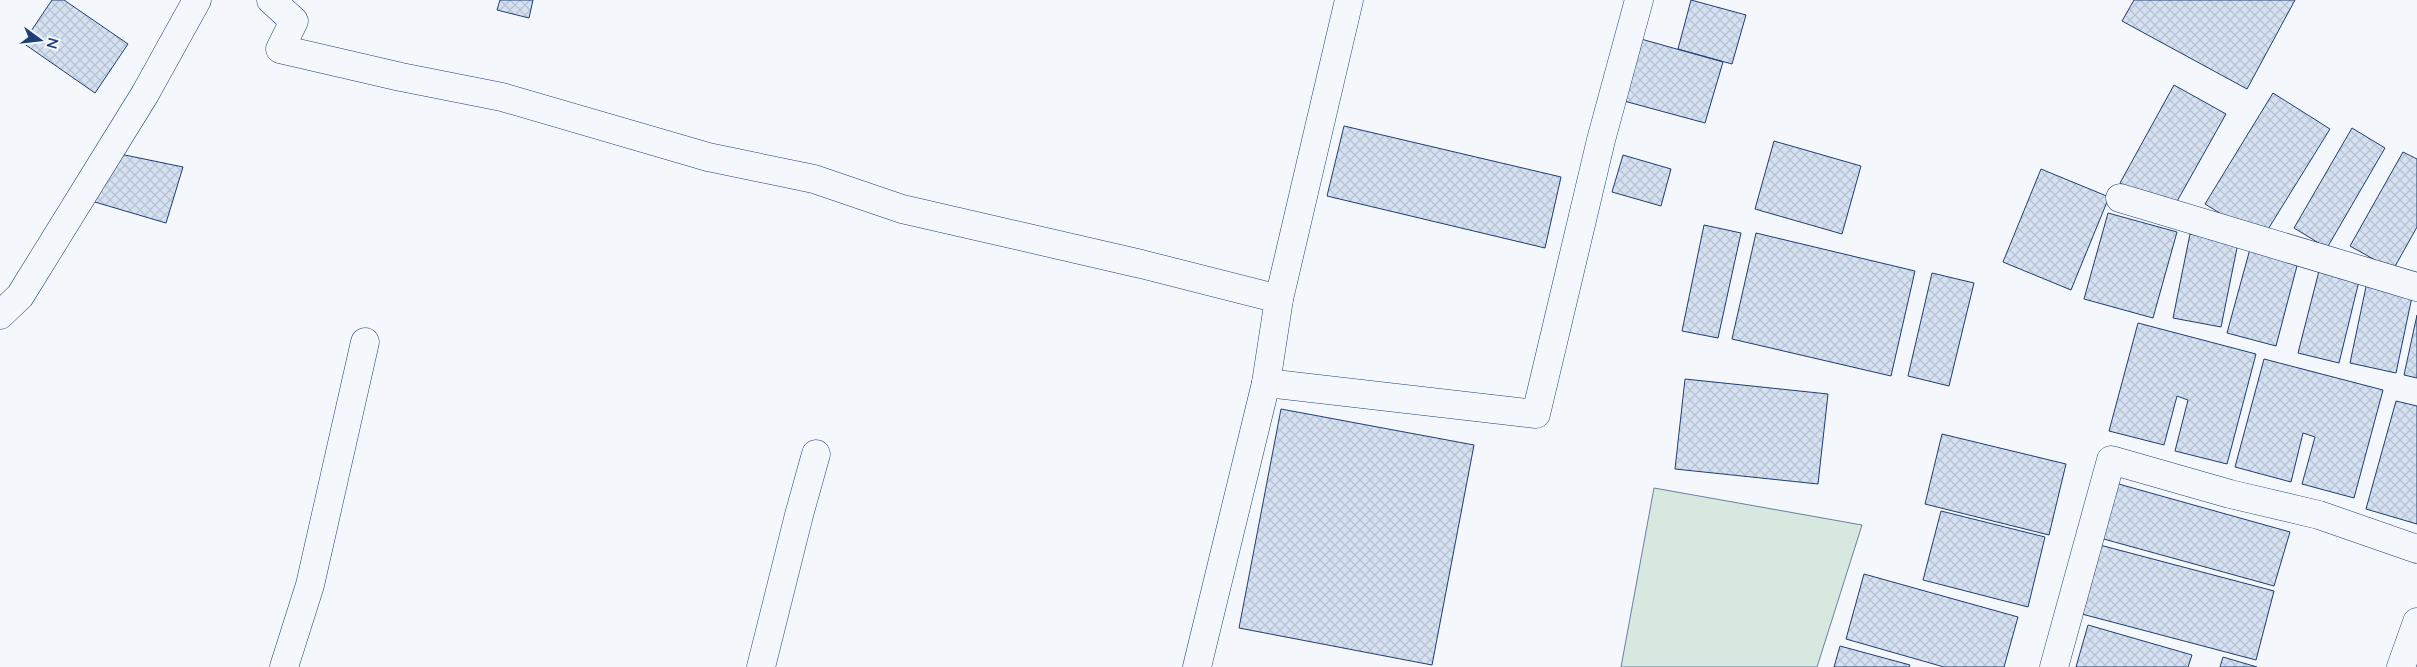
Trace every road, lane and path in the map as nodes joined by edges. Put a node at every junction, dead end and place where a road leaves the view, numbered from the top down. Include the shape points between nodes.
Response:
1 (197, 0) edge
2 (271, 0) edge
3 (1349, 0) edge
4 (1639, 0) edge
5 (2120, 198) dead end
6 (2417, 287) edge
7 (1280, 299) junction
8 (0, 315) edge
9 (365, 342) dead end
10 (1266, 383) junction
11 (816, 454) dead end
12 (2417, 549) edge
13 (2417, 622) edge
14 (284, 667) edge
15 (761, 667) edge
16 (1197, 667) edge
17 (2054, 667) edge
18 (2401, 667) edge

1 - 8 street via 145,94 26,287
2 - 7 street via 294,20 280,48 502,97 708,157 814,179 902,209
3 - 7 street
4 - 10 street via 1599,150 1536,414
5 - 6 street
7 - 10 street
9 - 14 street via 310,585
10 - 16 street
11 - 15 street
12 - 17 street via 2319,515 2111,460
13 - 18 street

